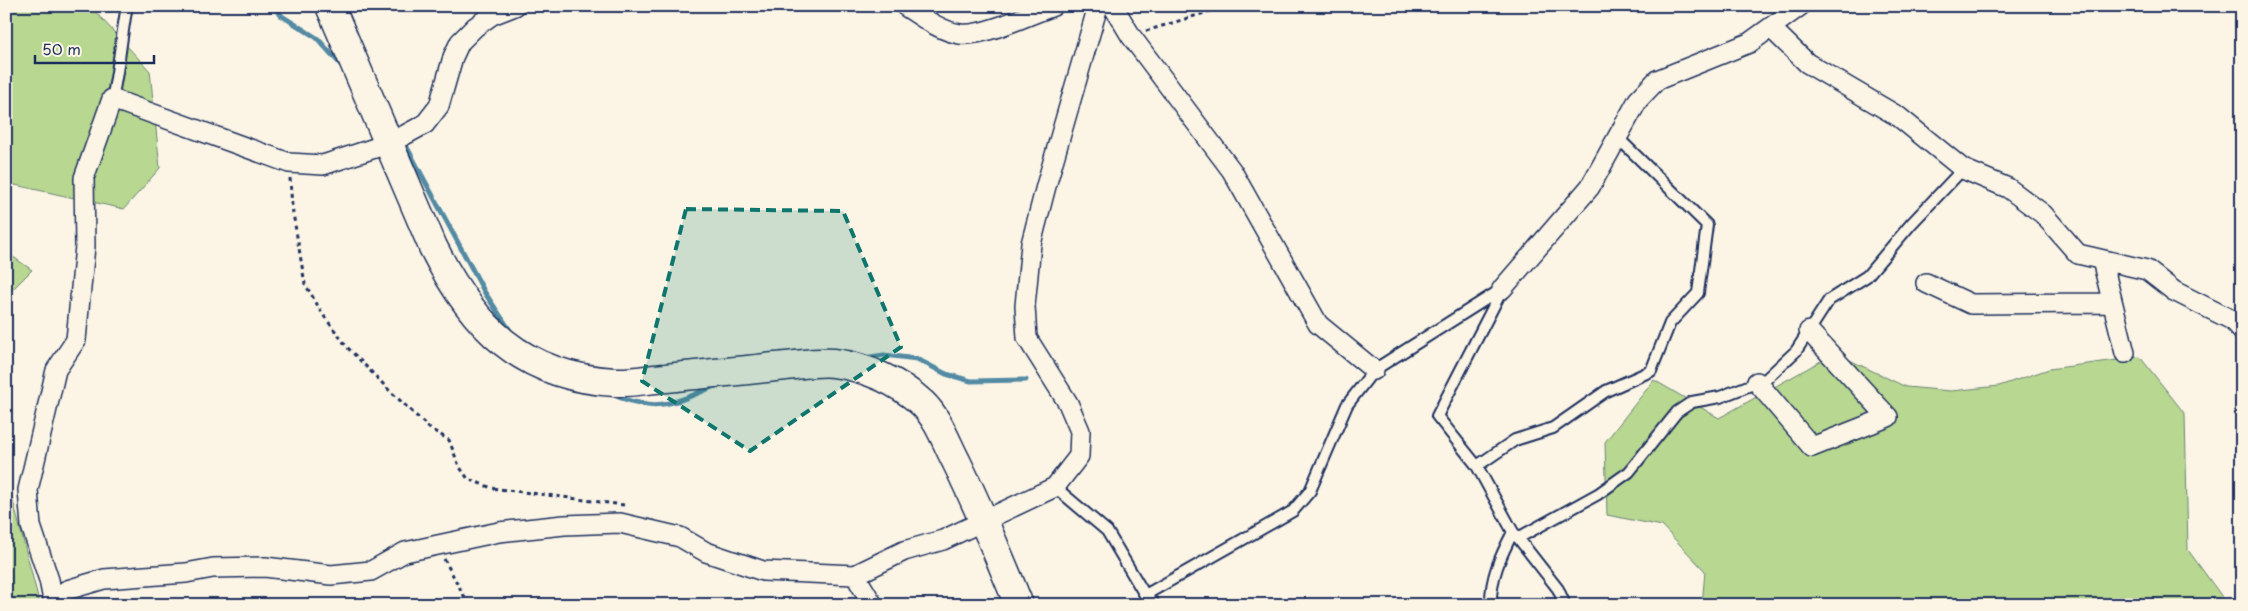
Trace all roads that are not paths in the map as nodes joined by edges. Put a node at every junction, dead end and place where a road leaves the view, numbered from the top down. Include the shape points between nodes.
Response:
1 (127, 6) edge
2 (330, 6) edge
3 (516, 6) edge
4 (905, 6) edge
5 (1053, 6) edge
6 (1098, 6) edge
7 (1113, 6) edge
8 (1800, 6) edge
9 (1771, 28) junction
10 (112, 99) junction
11 (1618, 137) junction
12 (390, 143) junction
13 (1963, 170) junction
14 (2102, 260) junction
15 (1926, 283) dead end
16 (1502, 289) junction
17 (2112, 303) junction
18 (1809, 331) junction
19 (2242, 331) edge
20 (2125, 353) dead end
21 (1374, 370) junction
22 (1758, 382) junction
23 (1477, 466) junction
24 (1055, 487) junction
25 (985, 521) junction
26 (1515, 535) junction
27 (855, 574) junction
28 (1145, 596) junction
29 (55, 604) edge
30 (873, 605) edge
31 (1019, 605) edge
32 (1155, 605) edge
33 (1490, 605) edge
34 (1565, 605) edge

1 - 10 lane
2 - 12 street
3 - 12 street via 492,15 460,42 452,57 439,106 425,124
4 - 5 street via 940,27 961,34 988,32
6 - 24 street via 1031,244 1026,297 1027,338 1068,403 1080,430 1080,456
7 - 21 street via 1131,36 1232,172 1318,324
8 - 9 street
9 - 11 street via 1749,43 1656,80 1638,100
9 - 13 street via 1807,63 1899,117
10 - 12 street via 288,163 323,165
10 - 29 street via 84,178 85,246 76,340 56,370 28,490 31,526
11 - 16 street via 1590,188
11 - 23 lane via 1707,225 1698,293 1670,323 1651,370 1606,391 1553,428 1515,440
12 - 25 street via 452,284 472,312 498,339 520,354 576,377 616,382 833,363 868,371 898,385 923,404 939,428
13 - 14 street via 2008,188 2043,214 2078,254
13 - 18 lane via 1867,276 1830,300
14 - 17 street
14 - 19 street via 2147,270 2174,291 2232,320
15 - 17 street via 1971,304
16 - 21 lane
16 - 23 lane via 1437,416
17 - 20 street
18 - 22 lane via 1796,351 1766,379
18 - 22 street via 1888,417 1812,447
21 - 28 lane via 1347,405 1310,492 1293,511
22 - 26 lane via 1692,402 1677,412 1630,472 1598,494
23 - 26 lane
24 - 25 street
24 - 28 lane via 1107,531
25 - 27 street via 943,540 904,551
25 - 31 street
26 - 33 lane via 1499,558 1490,588
26 - 34 lane via 1558,589
27 - 29 street via 763,571 706,552 680,537 620,523 564,525 499,532 405,552 371,571 331,575 265,567 213,568 104,579 67,590
27 - 30 street
28 - 32 lane

